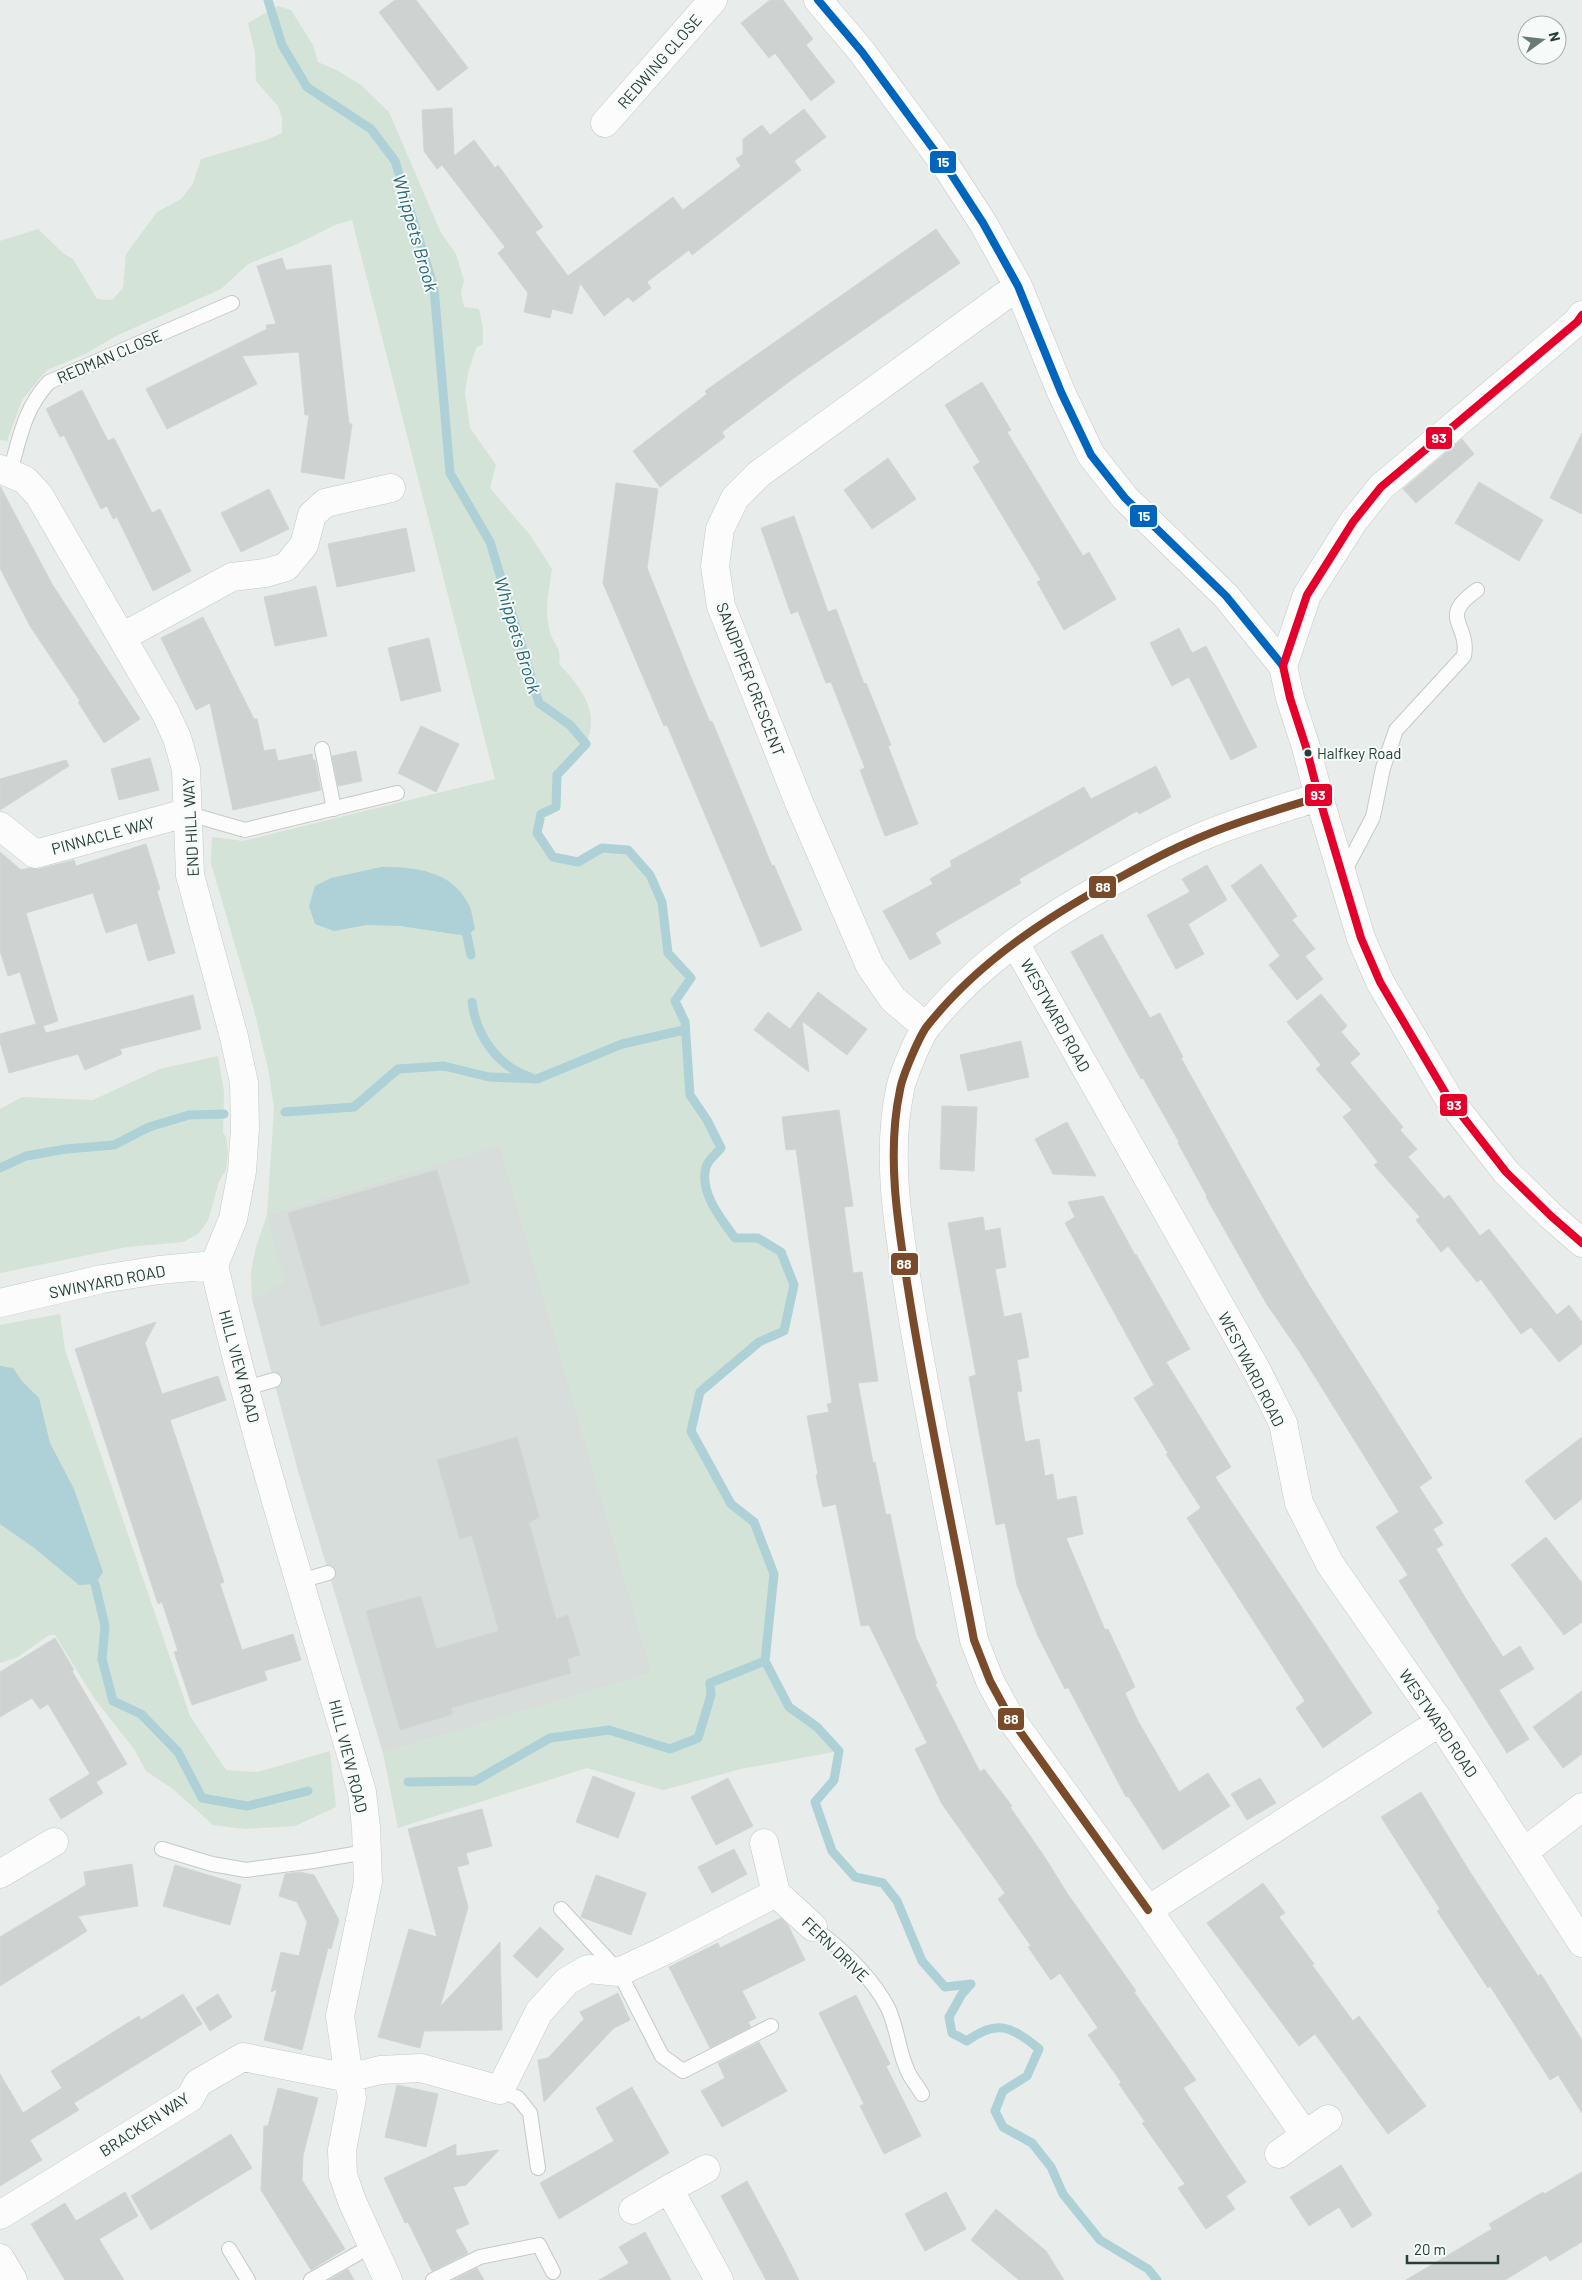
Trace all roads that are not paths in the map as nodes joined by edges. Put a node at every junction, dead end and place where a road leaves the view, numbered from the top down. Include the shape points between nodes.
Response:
1 (713, 0) edge
2 (818, 0) edge
3 (605, 123) dead end
4 (1018, 286) junction
5 (232, 303) dead end
6 (1582, 315) edge
7 (5, 470) edge
8 (391, 488) dead end
9 (1477, 590) dead end
10 (122, 637) junction
11 (1282, 666) junction
12 (322, 749) dead end
13 (397, 793) dead end
14 (1319, 796) junction
15 (334, 809) junction
16 (186, 813) junction
17 (0, 826) edge
18 (1342, 875) junction
19 (1015, 943) junction
20 (926, 1027) junction
21 (1582, 1243) edge
22 (214, 1265) junction
23 (0, 1302) edge
24 (274, 1380) dead end
25 (246, 1388) junction
26 (328, 1573) dead end
27 (300, 1581) junction
28 (1440, 1722) junction
29 (1582, 1807) edge
30 (54, 1842) dead end
31 (764, 1843) dead end
32 (162, 1849) dead end
33 (366, 1852) junction
34 (1524, 1852) junction
35 (0, 1874) edge
36 (776, 1893) junction
37 (561, 1909) dead end
38 (1148, 1910) junction
39 (813, 1927) joint
40 (1582, 1943) edge
41 (619, 1972) junction
42 (771, 2026) dead end
43 (349, 2078) junction
44 (500, 2090) junction
45 (922, 2094) dead end
46 (1328, 2119) dead end
47 (1305, 2135) junction
48 (1279, 2154) dead end
49 (538, 2168) dead end
50 (706, 2168) dead end
51 (669, 2190) junction
52 (633, 2210) dead end
53 (0, 2215) edge
54 (373, 2245) junction
55 (229, 2249) dead end
56 (0, 2258) edge
57 (553, 2272) dead end
58 (13, 2280) edge
59 (248, 2280) edge
60 (312, 2280) edge
61 (388, 2280) edge
62 (433, 2280) edge
63 (719, 2280) edge

1 - 3 street, REDWING CLOSE
2 - 4 street via 862,52 948,169 984,223
4 - 11 street via 1061,392 1091,455 1125,498 1226,596
4 - 20 street, SANDPIPER CRESCENT via 759,474 735,498 720,529 715,566 721,606 800,805 870,966 892,1000
5 - 7 lane, REDMAN CLOSE via 50,382 28,410
6 - 11 street via 1381,487 1353,522 1307,595
7 - 10 street, END HILL WAY via 25,480 39,495
8 - 10 street via 325,503 312,515 304,545 286,567 232,577
9 - 18 lane via 1462,600 1458,608 1464,656 1396,730 1383,768 1373,817
10 - 16 street, END HILL WAY via 177,738 186,769
11 - 14 street
12 - 15 lane
13 - 15 lane
14 - 18 street
14 - 19 street via 1185,844 1070,905
15 - 16 lane via 245,830
16 - 17 street, PINNACLE WAY via 35,854
16 - 22 street, END HILL WAY via 190,875 244,1083 242,1172 233,1219
18 - 21 street via 1361,938 1380,982 1449,1099 1506,1172
19 - 20 street via 989,961
19 - 28 street, WESTWARD ROAD via 1257,1371 1282,1423 1299,1503 1330,1564
20 - 38 street via 900,1088 894,1139 896,1198 921,1368 974,1640 1009,1716
22 - 23 street, SWINYARD ROAD via 102,1279
22 - 25 street, HILL VIEW ROAD
24 - 25 lane
25 - 27 street, HILL VIEW ROAD
26 - 27 lane
27 - 33 street, HILL VIEW ROAD via 362,1792
28 - 34 street, WESTWARD ROAD
28 - 38 street
29 - 34 street
30 - 35 street
31 - 36 street
32 - 33 lane via 246,1870
33 - 43 street, HILL VIEW ROAD via 368,1882 340,2016
34 - 40 street, WESTWARD ROAD
36 - 39 street, FERN DRIVE
36 - 41 street
37 - 41 lane
38 - 47 street
39 - 45 lane, FERN DRIVE via 870,1980 888,2009 906,2068
41 - 42 lane via 662,2056 683,2071
41 - 44 street via 588,1969 567,1981 539,2012
43 - 44 street via 380,2070 421,2068
43 - 53 street, BRACKEN WAY via 243,2056 198,2083 190,2098
43 - 54 street, HILL VIEW ROAD via 352,2098 342,2150 343,2175
44 - 49 lane via 518,2098 530,2113
46 - 47 street
47 - 48 street
50 - 51 street
51 - 52 street
51 - 63 street
54 - 60 lane
54 - 61 street, HILL VIEW ROAD
55 - 59 lane
56 - 58 street
57 - 62 lane via 539,2245 480,2257

